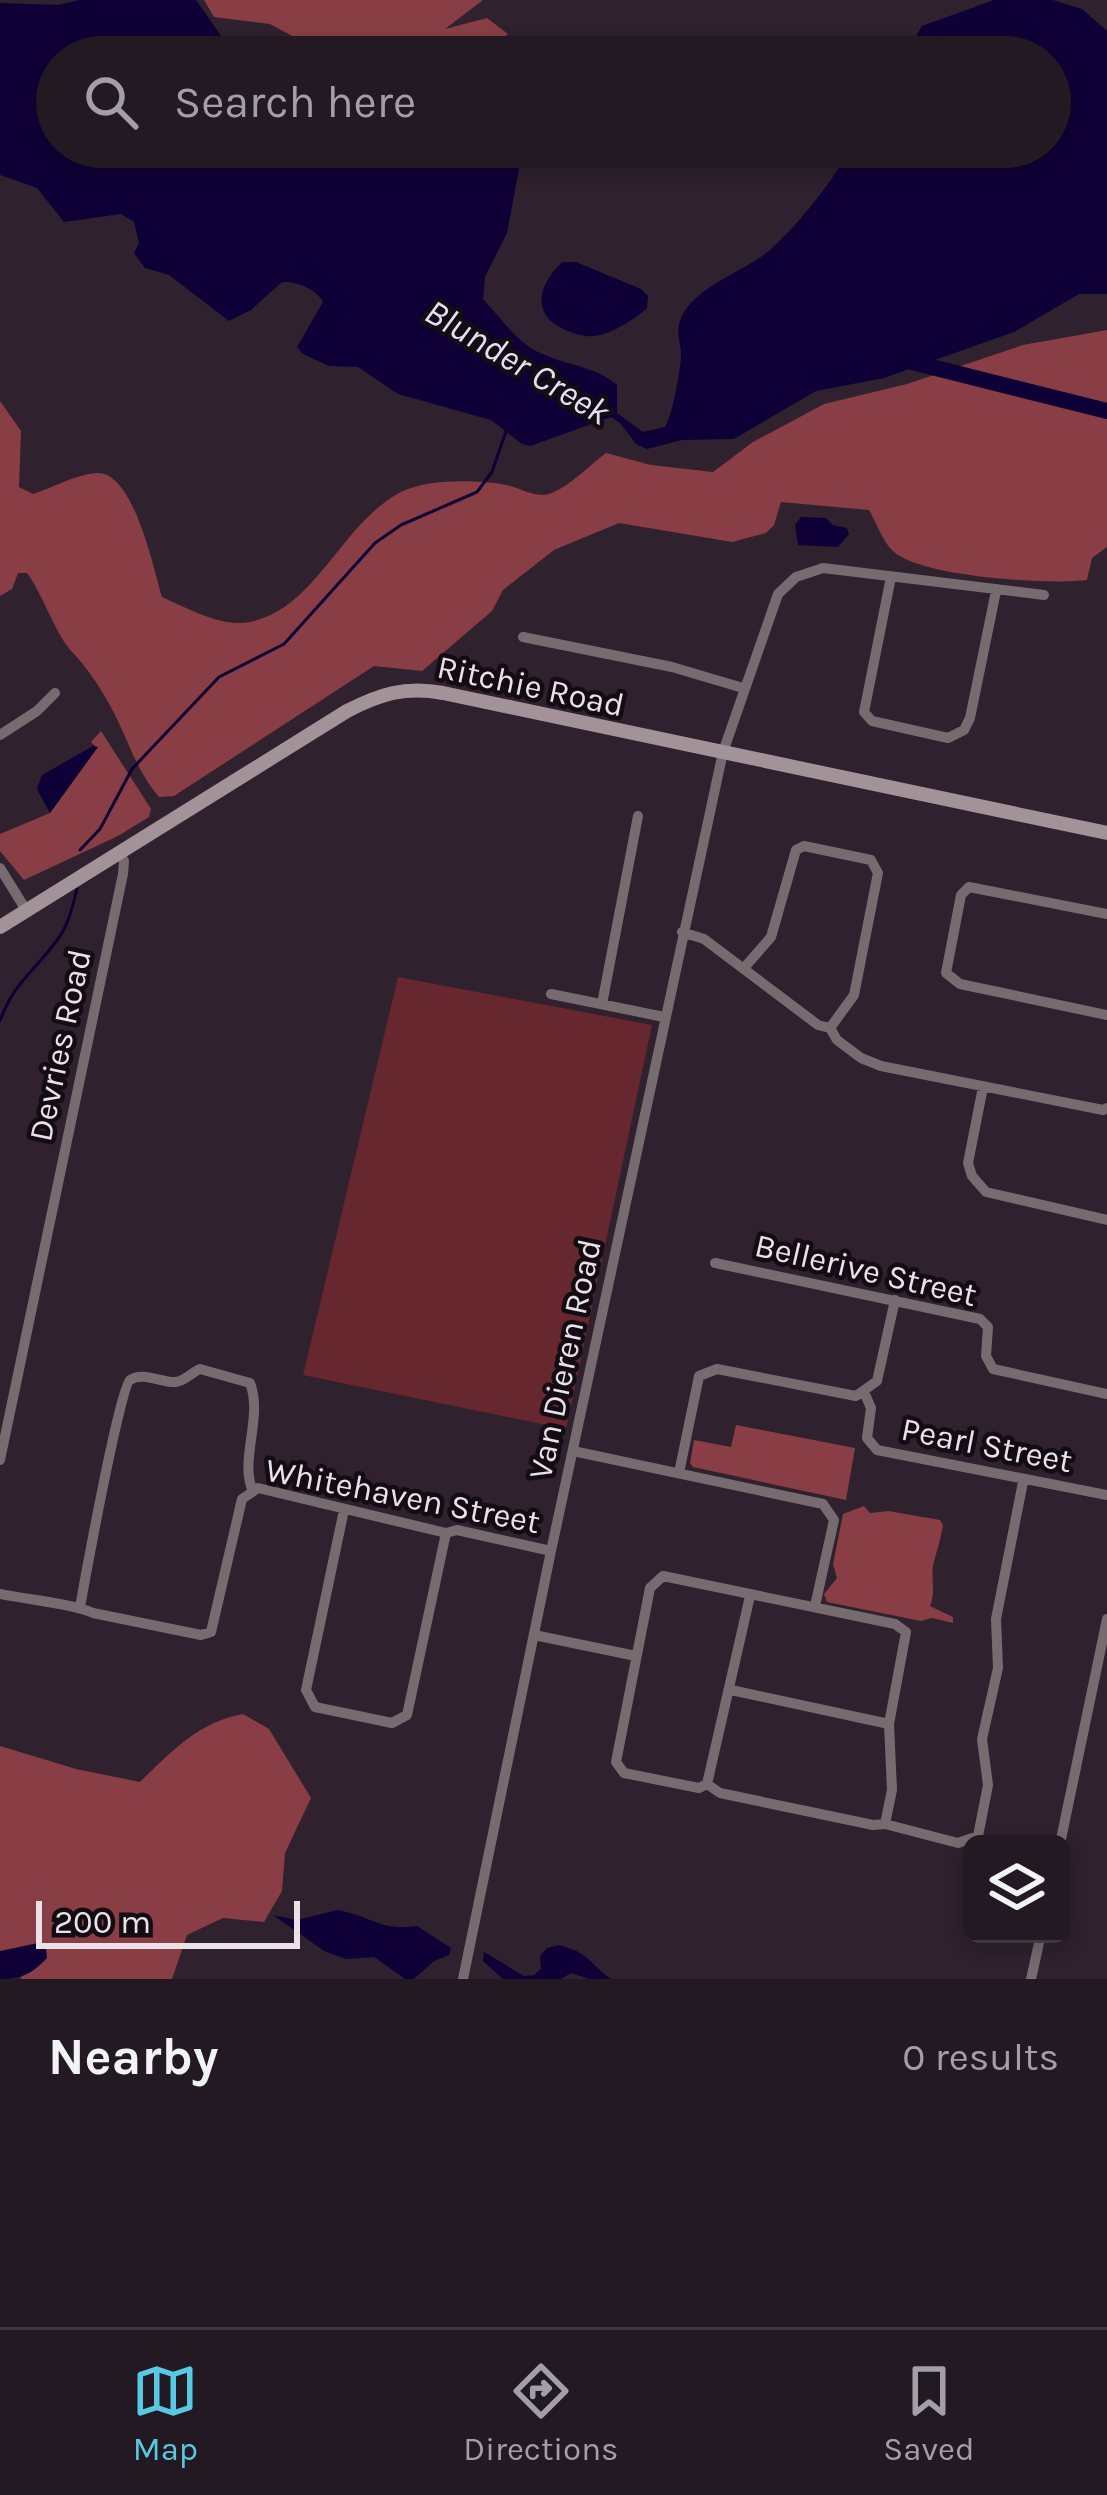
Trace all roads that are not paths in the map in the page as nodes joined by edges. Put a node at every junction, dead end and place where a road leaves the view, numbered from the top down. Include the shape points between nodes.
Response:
1 (891, 578) junction
2 (996, 590) junction
3 (1044, 595) dead end
4 (523, 638) dead end
5 (743, 688) junction
6 (55, 693) dead end
7 (0, 735) edge
8 (723, 752) junction
9 (638, 816) dead end
10 (1107, 833) edge
11 (119, 853) junction
12 (0, 868) edge
13 (26, 910) junction
14 (1107, 914) edge
15 (0, 927) edge
16 (682, 932) junction
17 (744, 968) junction
18 (551, 994) dead end
19 (602, 1004) junction
20 (1107, 1015) edge
21 (664, 1017) junction
22 (830, 1028) junction
23 (983, 1087) junction
24 (1107, 1108) edge
25 (1107, 1220) edge
26 (715, 1263) dead end
27 (895, 1300) junction
28 (864, 1392) junction
29 (1107, 1394) edge
30 (572, 1451) junction
31 (0, 1460) edge
32 (679, 1473) junction
33 (1023, 1481) junction
34 (252, 1489) junction
35 (1107, 1495) edge
36 (344, 1510) junction
37 (446, 1533) junction
38 (550, 1551) junction
39 (0, 1594) edge
40 (750, 1596) junction
41 (815, 1606) junction
42 (80, 1607) junction
43 (1107, 1619) edge
44 (534, 1635) junction
45 (636, 1656) junction
46 (731, 1690) junction
47 (889, 1724) junction
48 (707, 1784) junction
49 (885, 1824) junction
50 (1062, 1835) edge
51 (1039, 1943) edge
52 (463, 1979) edge
53 (1031, 1979) edge

1 - 2 street, Van Dieren Road
1 - 2 street via 864,712 872,721 948,738 970,718
1 - 5 street, Van Dieren Road via 824,568 796,577 778,594
2 - 3 street, Van Dieren Road
4 - 5 street
5 - 8 street, Van Dieren Road
6 - 7 street
8 - 10 street, Ritchie Road
8 - 11 street, Ritchie Road via 419,688 392,691
8 - 16 street, Van Dieren Road
9 - 19 street
11 - 13 street, Ritchie Road
11 - 31 street, Devries Road via 123,874
12 - 13 street
13 - 15 street, Ritchie Road
14 - 20 street via 969,887 946,973 960,984
16 - 17 street
16 - 21 street, Van Dieren Road
17 - 22 street
17 - 22 street via 771,937 796,850 871,860 878,873 854,994
18 - 19 street
19 - 21 street
21 - 30 street, Van Dieren Road
22 - 23 street via 861,1058
23 - 24 street
23 - 25 street via 968,1163 986,1192
26 - 27 street, Bellerive Street
27 - 28 street, Pearl Street via 877,1381
27 - 29 street, Bellerive Street via 980,1319 990,1335 988,1363 1000,1372
28 - 32 street via 845,1396 707,1370 696,1384
28 - 33 street, Pearl Street via 867,1438 877,1450
30 - 32 street
30 - 38 street, Van Dieren Road
32 - 41 street via 829,1508 834,1520
33 - 35 street, Pearl Street
33 - 49 street via 996,1619 980,1832 958,1843
34 - 36 street, Whitehaven Street
34 - 42 street, Whitehaven Street via 242,1499 211,1632
34 - 42 street via 250,1383 200,1369 179,1382 130,1380
36 - 37 street, Whitehaven Street
36 - 37 street via 306,1690 314,1707 392,1723 407,1715
37 - 38 street, Whitehaven Street
38 - 44 street, Van Dieren Road
39 - 42 street, Whitehaven Street
40 - 41 street
40 - 45 street via 663,1576 650,1588
40 - 46 street
41 - 47 street via 906,1632
43 - 50 street
44 - 45 street
44 - 52 street, Van Dieren Road
45 - 48 street via 619,1768
46 - 47 street
46 - 48 street
47 - 49 street
48 - 49 street
51 - 53 street

